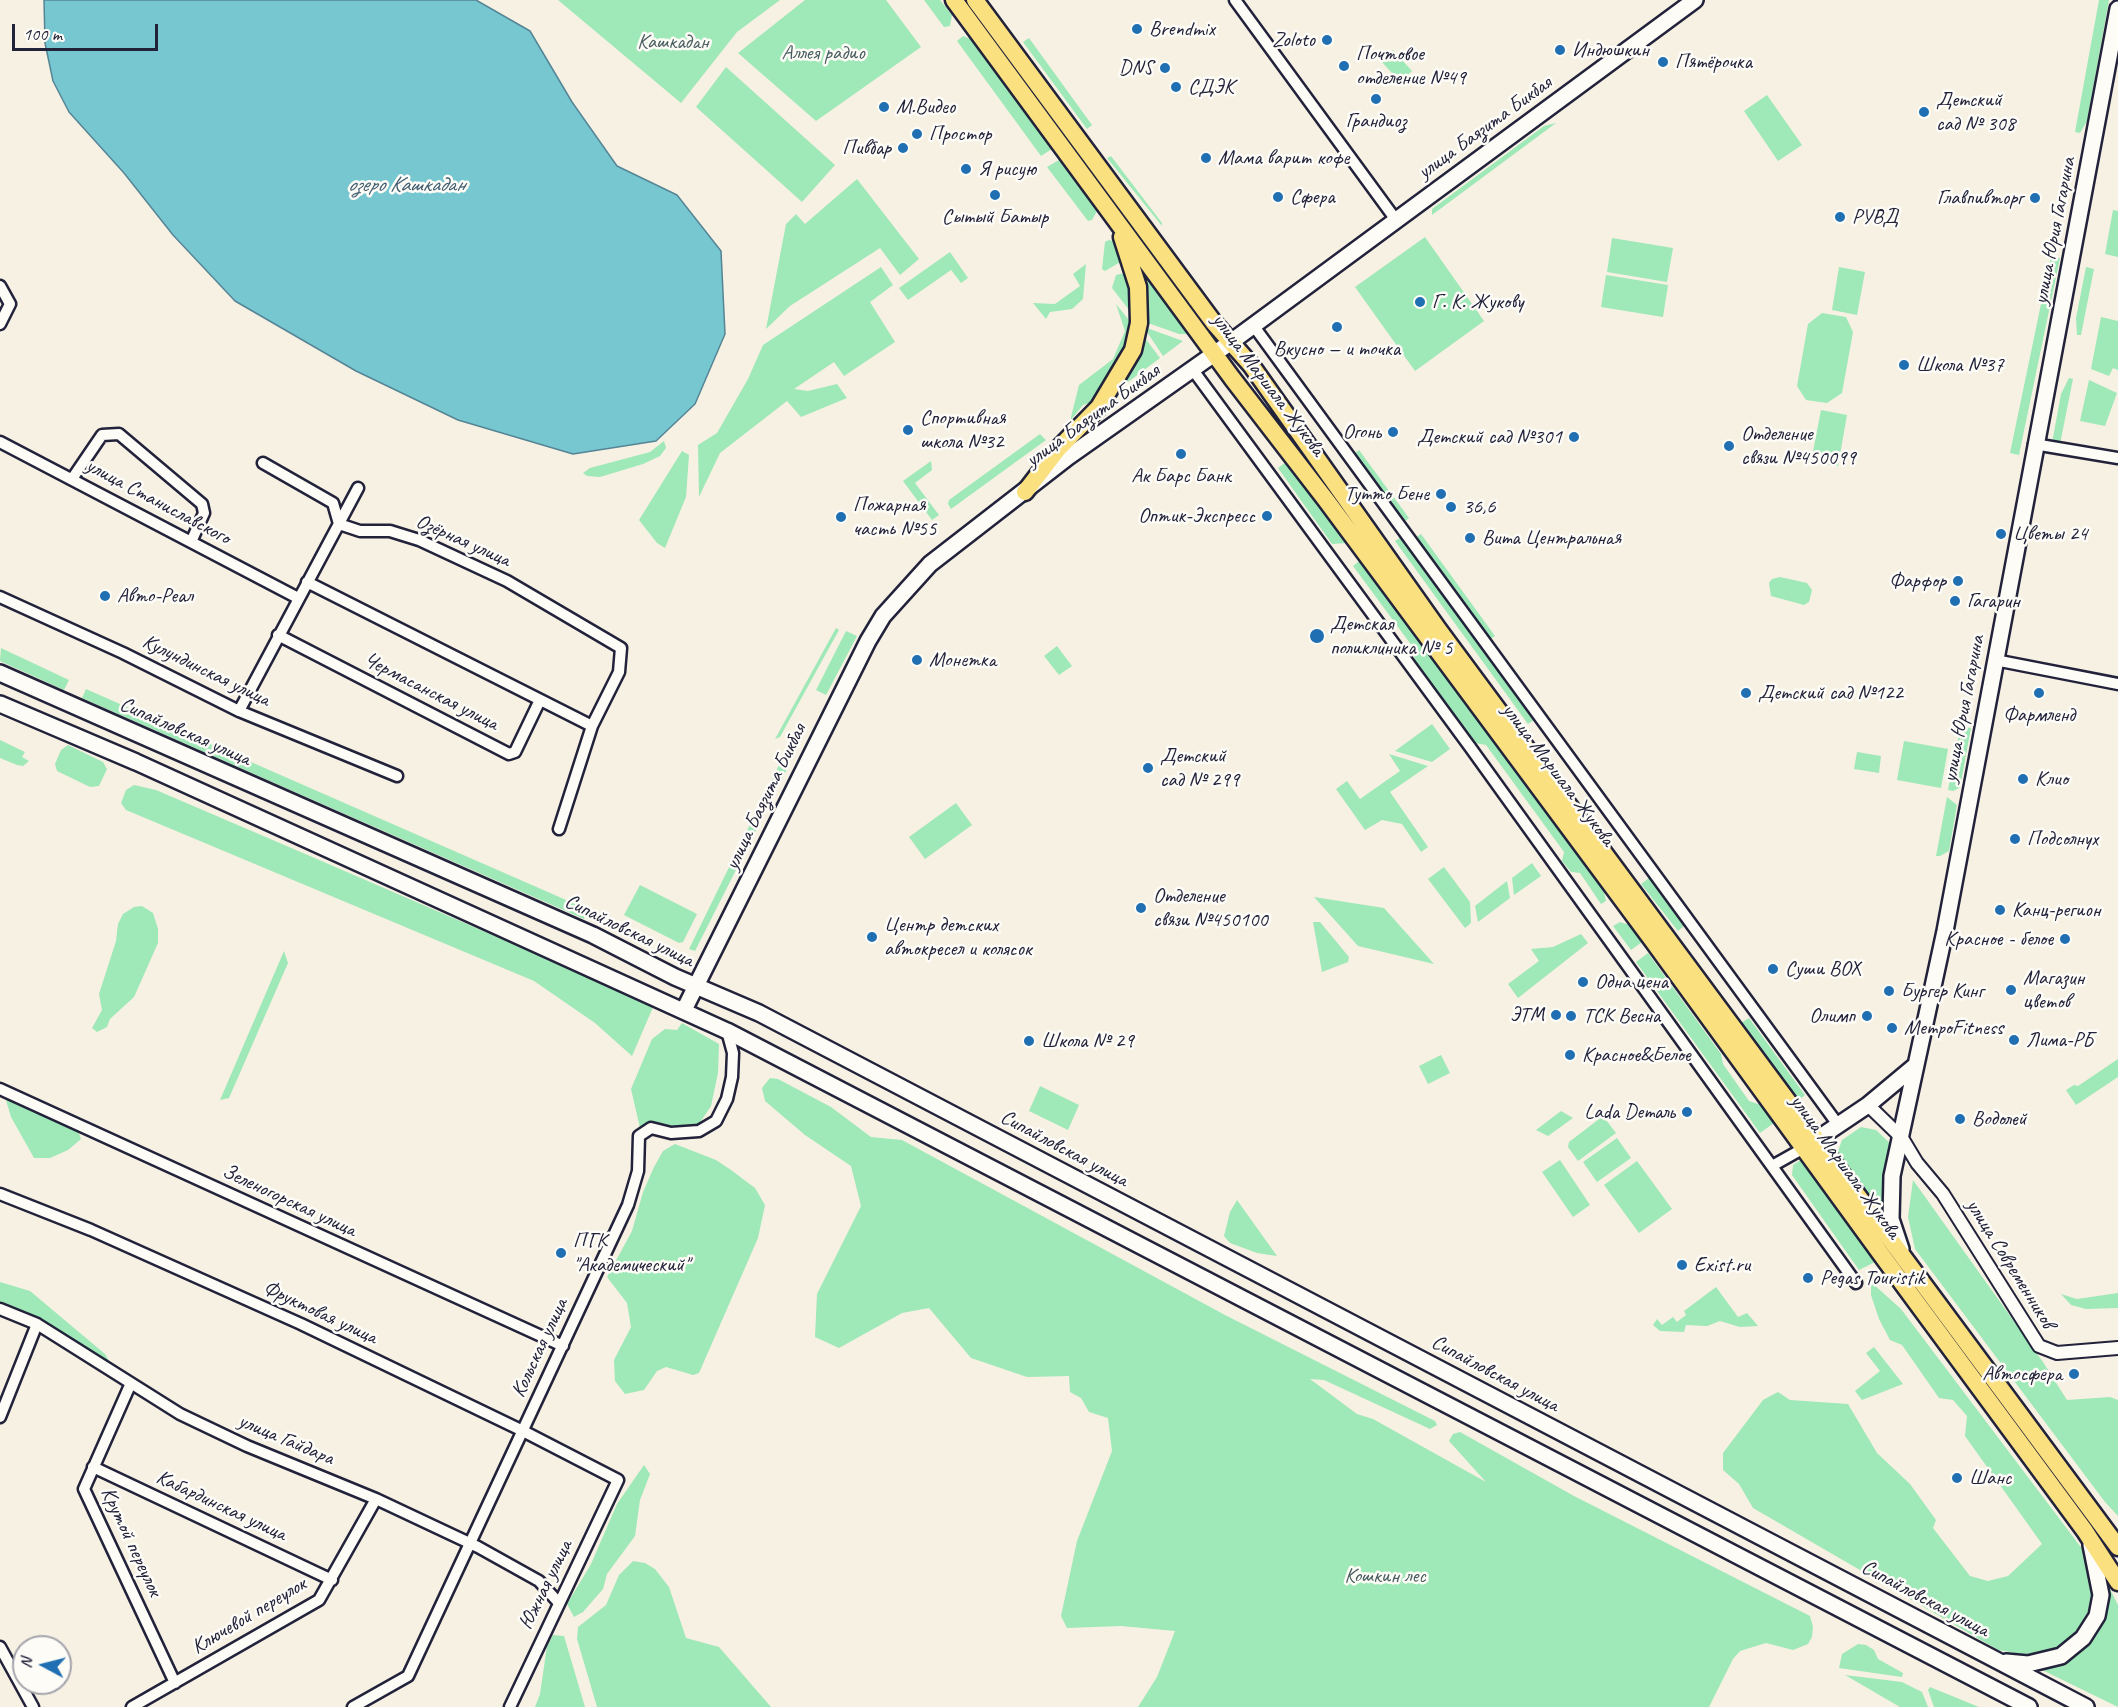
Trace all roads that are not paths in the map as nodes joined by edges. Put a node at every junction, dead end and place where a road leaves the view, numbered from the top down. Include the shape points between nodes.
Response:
1 (954, 0) edge
2 (975, 0) edge
3 (1235, 0) edge
4 (1695, 0) edge
5 (2118, 9) edge
6 (1115, 218) junction
7 (1396, 220) junction
8 (0, 286) edge
9 (0, 324) edge
10 (1253, 326) junction
11 (1231, 342) junction
12 (1215, 353) junction
13 (1192, 370) junction
14 (0, 442) edge
15 (2034, 444) junction
16 (2118, 458) edge
17 (263, 463) dead end
18 (72, 479) junction
19 (358, 488) dead end
20 (1025, 492) junction
21 (339, 524) junction
22 (192, 542) junction
23 (307, 582) junction
24 (0, 597) edge
25 (298, 598) junction
26 (278, 635) junction
27 (1995, 660) junction
28 (0, 673) edge
29 (2118, 684) edge
30 (540, 700) junction
31 (0, 704) edge
32 (239, 711) junction
33 (592, 726) junction
34 (149, 740) junction
35 (136, 762) junction
36 (397, 776) dead end
37 (559, 829) dead end
38 (696, 986) junction
39 (684, 1010) junction
40 (728, 1031) junction
41 (1917, 1065) junction
42 (0, 1089) edge
43 (1868, 1105) junction
44 (1839, 1126) junction
45 (1902, 1138) junction
46 (1812, 1144) junction
47 (1772, 1166) junction
48 (0, 1194) edge
49 (1905, 1260) junction
50 (1856, 1283) dead end
51 (0, 1309) edge
52 (37, 1324) junction
53 (563, 1346) junction
54 (2118, 1348) edge
55 (131, 1383) junction
56 (0, 1417) edge
57 (523, 1431) junction
58 (93, 1467) junction
59 (618, 1480) joint
60 (376, 1499) junction
61 (2085, 1531) junction
62 (471, 1544) junction
63 (2118, 1547) edge
64 (332, 1580) junction
65 (2118, 1582) edge
66 (558, 1602) junction
67 (0, 1647) edge
68 (1999, 1661) junction
69 (175, 1683) junction
70 (33, 1707) edge
71 (132, 1707) edge
72 (353, 1707) edge
73 (510, 1707) edge
74 (2029, 1707) edge
75 (2086, 1707) edge

1 - 6 main road, улица Маршала Жукова
2 - 11 main road, улица Маршала Жукова
3 - 7 street
4 - 7 main road, улица Баязита Бикбая
5 - 15 main road, улица Юрия Гагарина
6 - 12 main road, улица Маршала Жукова
6 - 20 main road via 1138,287 1139,323 1133,350 1099,407 1058,448
7 - 10 main road, улица Баязита Бикбая
8 - 9 street via 10,304
10 - 11 main road, улица Баязита Бикбая
10 - 44 street
11 - 12 main road, улица Баязита Бикбая
11 - 46 main road, улица Маршала Жукова
12 - 13 main road, улица Баязита Бикбая
12 - 46 main road, улица Маршала Жукова
13 - 20 main road, улица Баязита Бикбая
13 - 47 street
14 - 18 street, улица Станиславского
15 - 16 street
15 - 27 main road, улица Юрия Гагарина
17 - 21 street via 333,503
18 - 22 street, улица Станиславского
18 - 22 street via 102,435 119,434 202,504 204,513
19 - 21 street
20 - 38 main road, улица Баязита Бикбая via 930,564 883,616
21 - 23 street
21 - 33 street, Озёрная улица via 360,531 390,531 419,540 507,581 621,648 619,672
22 - 25 street, улица Станиславского
23 - 25 street
23 - 30 street
24 - 32 street, Кулундинская улица
25 - 26 street
26 - 30 street, Чермасанская улица via 509,754 515,752
26 - 32 street
27 - 29 street
27 - 41 main road, улица Юрия Гагарина
28 - 34 main road, Сипайловская улица
30 - 33 street
31 - 35 main road
32 - 36 street, Кулундинская улица
33 - 37 street
34 - 35 main road via 136,749
34 - 38 main road, Сипайловская улица via 593,935
35 - 39 main road
38 - 39 main road, улица Баязита Бикбая
38 - 68 main road, Сипайловская улица via 759,1013
39 - 40 main road
40 - 53 street, Кольская улица via 733,1053 732,1077 723,1109 716,1121 699,1131 670,1133 651,1128 639,1136 638,1171 628,1205
40 - 74 main road
41 - 43 main road
41 - 45 main road, улица Юрия Гагарина
42 - 53 street, Зеленогорская улица
43 - 44 main road
43 - 45 street, улица Современников
44 - 46 main road
45 - 49 main road, улица Юрия Гагарина via 1890,1202 1891,1219
45 - 54 street, улица Современников via 1943,1194 2039,1346 2057,1353
46 - 47 street
46 - 49 main road, улица Маршала Жукова
46 - 61 main road, улица Маршала Жукова
47 - 50 street
48 - 57 street, Фруктовая улица via 112,1239 301,1324
49 - 63 main road, улица Маршала Жукова
51 - 52 street, улица Гайдара
52 - 55 street, улица Гайдара
52 - 56 street
53 - 57 street, Кольская улица
55 - 58 street, Крутой переулок
55 - 60 street, улица Гайдара via 180,1414 247,1446
57 - 59 street, Фруктовая улица
57 - 62 street, Кольская улица
58 - 64 street, Кабардинская улица
58 - 69 street, Крутой переулок via 84,1489 86,1495
59 - 66 street, Южная улица
60 - 62 street, улица Гайдара
60 - 64 street, Ключевой переулок
61 - 65 main road, улица Маршала Жукова
61 - 68 main road via 2096,1561 2101,1595 2097,1616 2083,1638 2061,1656 2028,1664
62 - 66 street, улица Гайдара via 538,1581
62 - 72 street, Кольская улица via 408,1676
64 - 69 street, Ключевой переулок via 320,1600
66 - 73 street, Южная улица
67 - 70 street
68 - 75 main road, Сипайловская улица
69 - 71 street, Ключевой переулок

